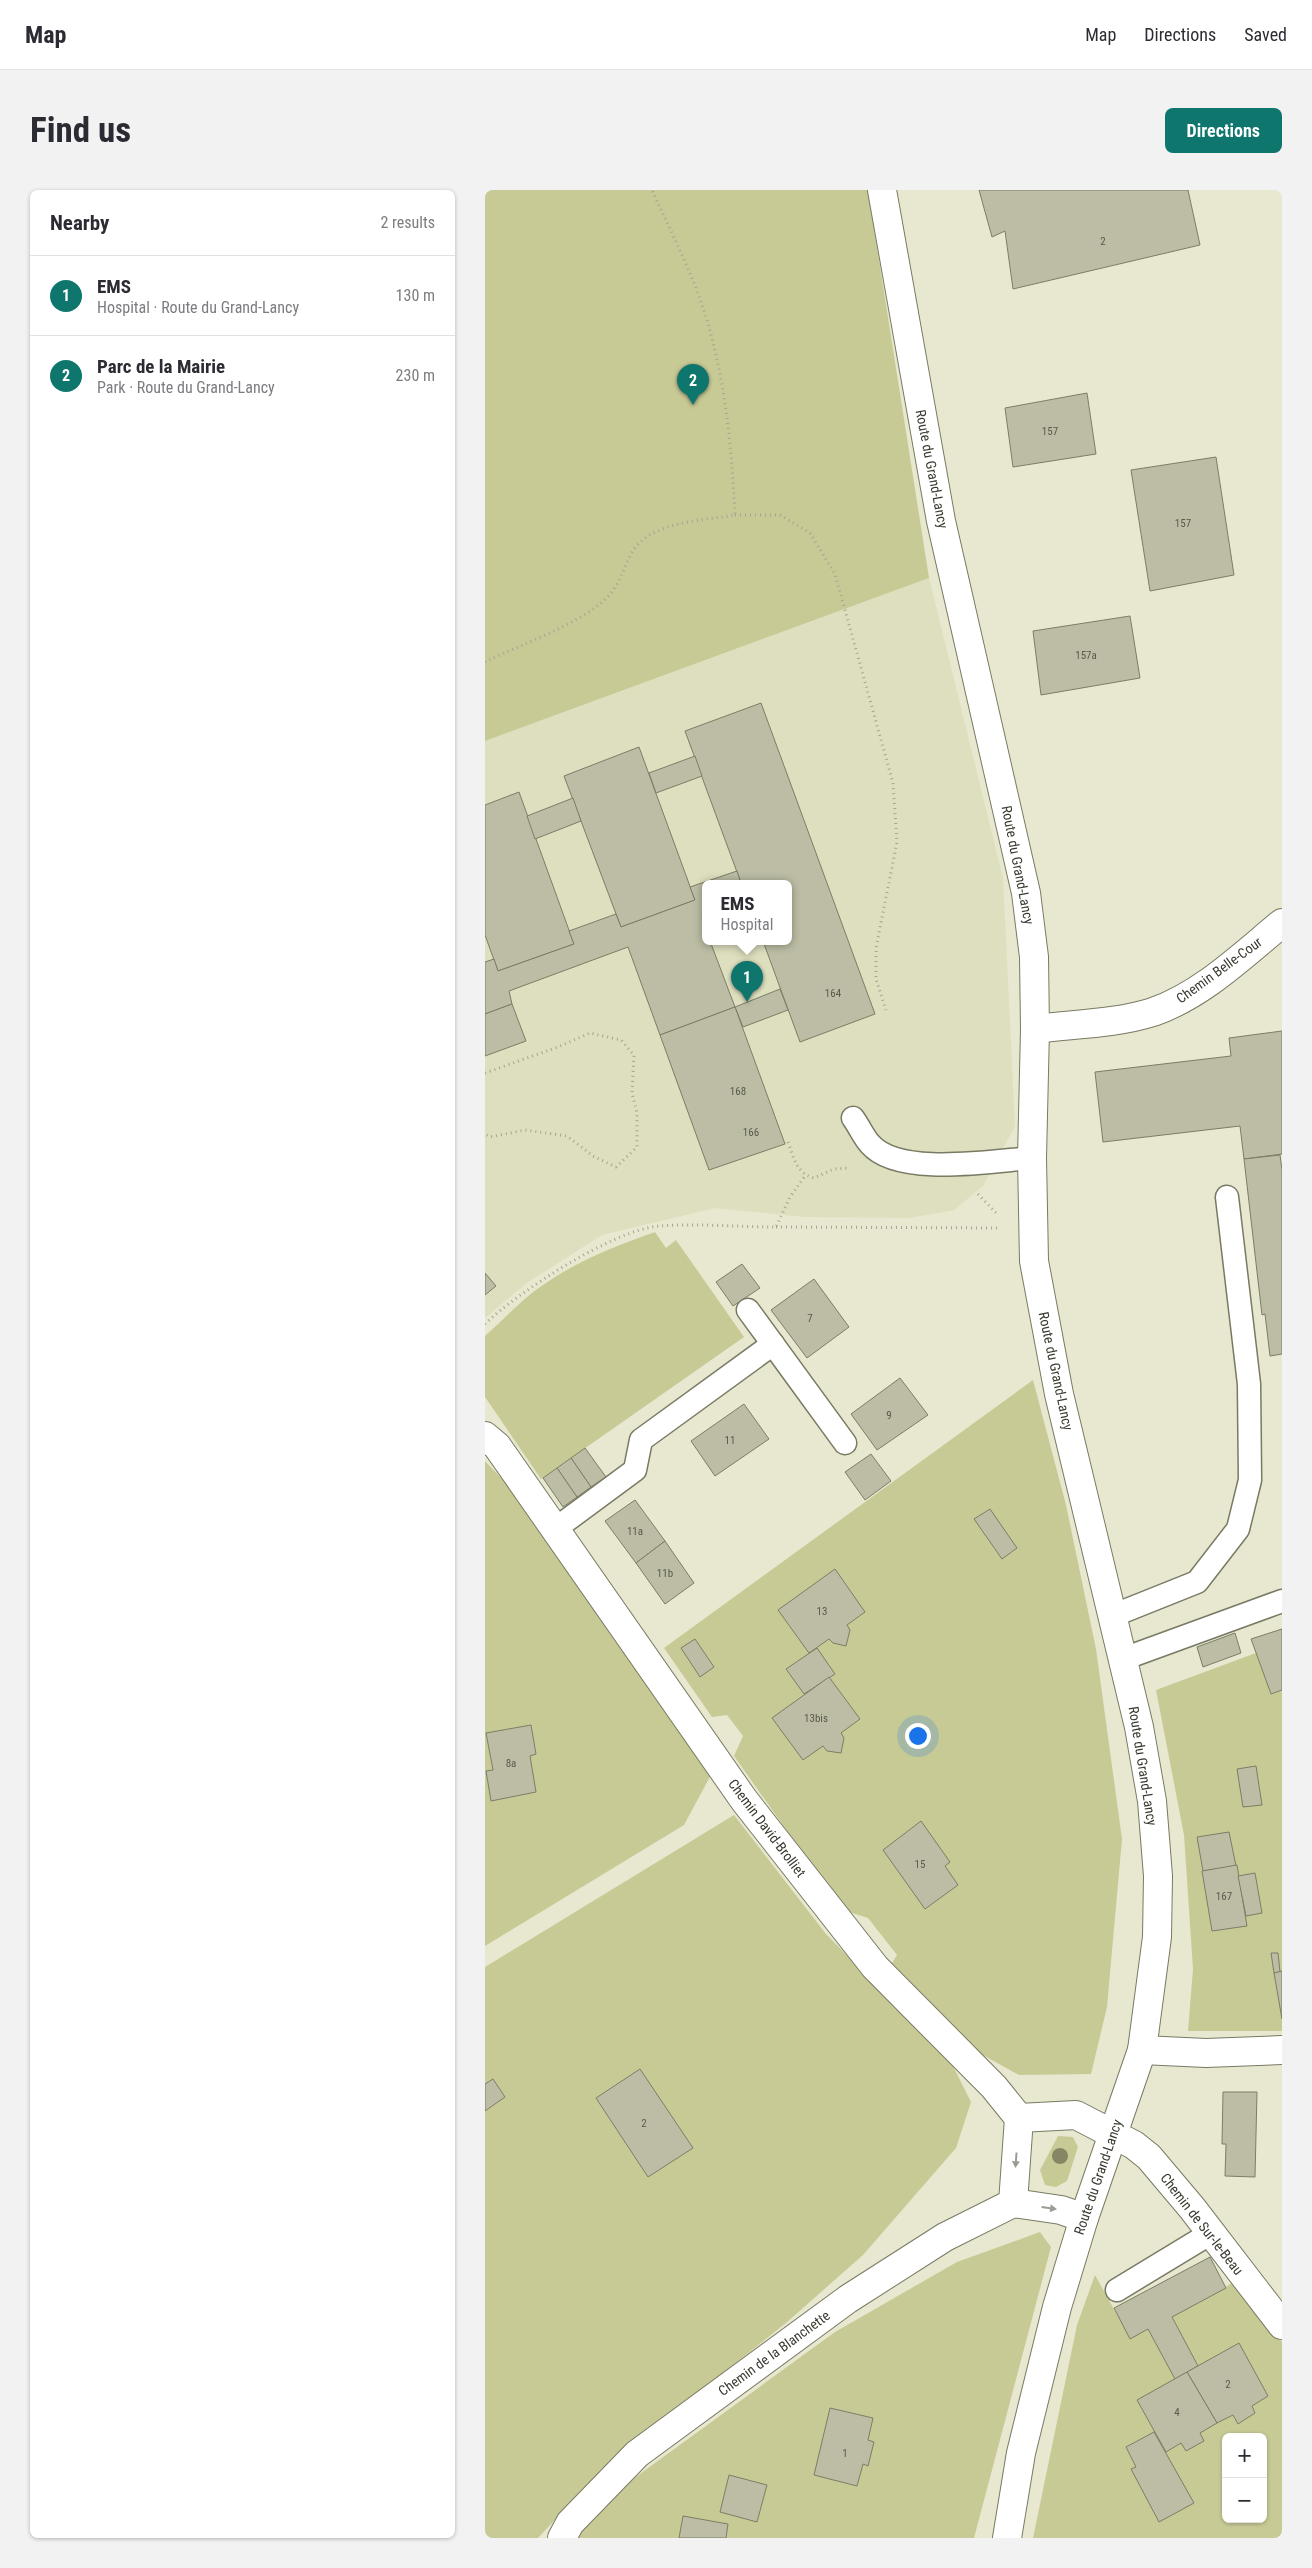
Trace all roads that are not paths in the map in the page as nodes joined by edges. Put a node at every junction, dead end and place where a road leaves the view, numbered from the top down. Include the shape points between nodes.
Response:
1 (882, 190) edge
2 (1282, 923) edge
3 (1035, 1028) junction
4 (853, 1118) dead end
5 (1031, 1158) junction
6 (1227, 1197) dead end
7 (748, 1310) dead end
8 (773, 1344) junction
9 (485, 1436) edge
10 (845, 1443) dead end
11 (555, 1530) junction
12 (1282, 1601) edge
13 (1112, 1616) junction
14 (1123, 1659) junction
15 (1142, 2050) junction
16 (1282, 2050) edge
17 (1019, 2118) junction
18 (1113, 2134) junction
19 (1013, 2203) junction
20 (1083, 2218) junction
21 (1211, 2234) junction
22 (1117, 2290) dead end
23 (1282, 2325) edge
24 (561, 2538) edge
25 (1007, 2538) edge

1 - 3 street, Route du Grand-Lancy via 941,521 1026,893 1034,958
2 - 3 street, Chemin Belle-Cour via 1229,966 1173,1003 1152,1012 1119,1020
3 - 5 street, Route du Grand-Lancy
4 - 5 lane via 871,1145 894,1160 921,1165
5 - 13 street, Route du Grand-Lancy via 1035,1261 1043,1310 1059,1394
6 - 13 lane via 1249,1384 1250,1480 1238,1529 1197,1582
7 - 8 lane
8 - 10 lane
8 - 11 lane via 641,1440 635,1470
9 - 11 street, Chemin David-Brolliet via 497,1446
11 - 17 street, Chemin David-Brolliet via 744,1800 869,1959
12 - 14 lane
13 - 14 street, Route du Grand-Lancy
14 - 15 street, Route du Grand-Lancy via 1152,1801 1158,1876 1157,1937
15 - 16 street via 1206,2053
15 - 18 street, Route du Grand-Lancy
17 - 18 street via 1076,2114
17 -> 19 street
18 - 20 street, Route du Grand-Lancy
18 - 21 street, Chemin de Sur-le-Beau via 1149,2157
19 -> 20 street via 1061,2210
19 - 24 street, Chemin de la Blanchette via 945,2237 848,2299 637,2454 570,2524
20 - 25 street, Route du Grand-Lancy via 1057,2307 1024,2443
21 - 22 lane
21 - 23 street, Chemin de Sur-le-Beau

